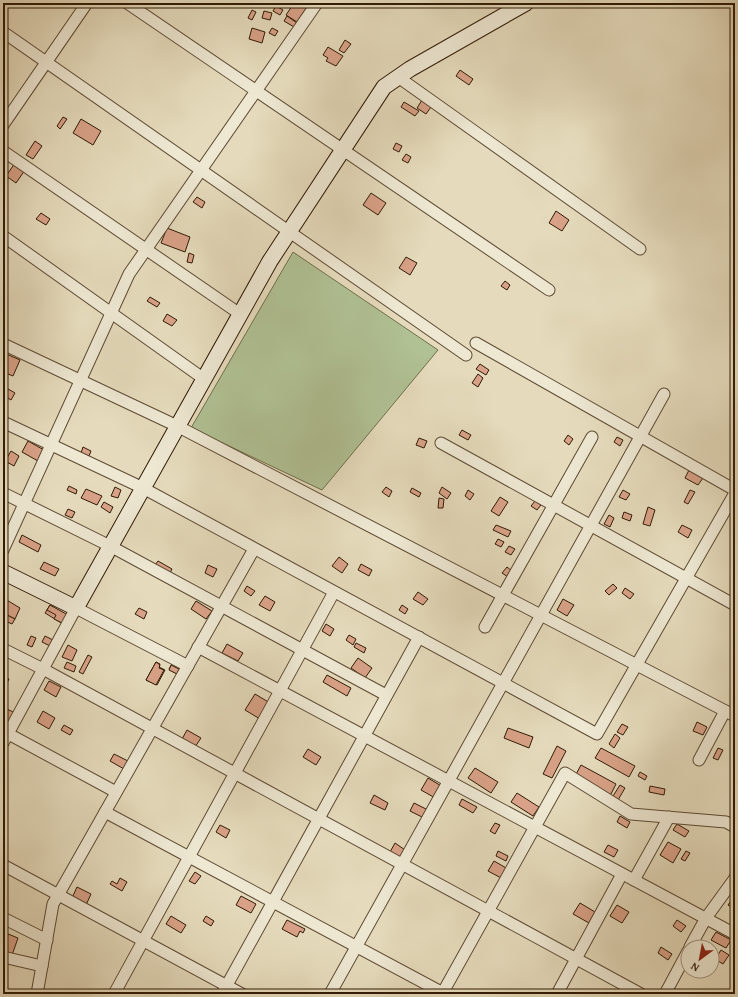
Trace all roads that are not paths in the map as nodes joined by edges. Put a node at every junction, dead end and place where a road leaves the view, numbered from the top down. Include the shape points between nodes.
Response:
1 (87, 3) edge
2 (127, 3) edge
3 (317, 3) edge
4 (526, 3) edge
5 (3, 32) edge
6 (46, 62) junction
7 (398, 77) junction
8 (256, 91) junction
9 (3, 125) edge
10 (343, 150) junction
11 (3, 151) edge
12 (201, 171) junction
13 (289, 232) junction
14 (3, 236) edge
15 (146, 249) junction
16 (640, 249) dead end
17 (549, 290) dead end
18 (111, 313) junction
19 (240, 314) junction
20 (3, 344) edge
21 (476, 344) dead end
22 (466, 355) dead end
23 (204, 379) junction
24 (80, 381) junction
25 (664, 394) dead end
26 (3, 422) edge
27 (177, 426) junction
28 (592, 437) dead end
29 (641, 437) junction
30 (441, 443) dead end
31 (51, 445) junction
32 (143, 488) junction
33 (735, 491) edge
34 (3, 494) edge
35 (24, 504) junction
36 (554, 505) junction
37 (591, 526) junction
38 (110, 546) junction
39 (254, 549) junction
40 (3, 550) edge
41 (3, 572) edge
42 (686, 578) junction
43 (334, 592) junction
44 (503, 595) junction
45 (735, 605) edge
46 (222, 606) junction
47 (76, 608) junction
48 (541, 615) junction
49 (484, 627) dead end
50 (419, 637) junction
51 (198, 647) junction
52 (3, 650) edge
53 (302, 650) junction
54 (637, 665) junction
55 (188, 666) junction
56 (43, 669) junction
57 (503, 683) junction
58 (280, 691) junction
59 (386, 696) junction
60 (730, 713) edge
61 (152, 728) junction
62 (5, 736) edge
63 (364, 736) junction
64 (699, 760) dead end
65 (235, 773) junction
66 (449, 781) junction
67 (116, 792) junction
68 (105, 812) junction
69 (669, 817) junction
70 (319, 819) junction
71 (535, 827) junction
72 (735, 827) edge
73 (189, 857) junction
74 (402, 864) junction
75 (3, 865) edge
76 (622, 874) junction
77 (735, 878) edge
78 (634, 880) junction
79 (58, 895) junction
80 (273, 902) junction
81 (488, 911) junction
82 (3, 918) edge
83 (706, 918) junction
84 (735, 934) edge
85 (694, 939) edge
86 (47, 940) junction
87 (143, 941) junction
88 (356, 946) junction
89 (3, 957) edge
90 (576, 959) junction
91 (42, 966) junction
92 (680, 966) edge
93 (224, 990) edge
94 (38, 994) edge
95 (114, 994) edge
96 (242, 994) edge
97 (330, 994) edge
98 (443, 994) edge
99 (557, 994) edge
100 (641, 994) edge
101 (665, 994) edge

1 - 6 street
2 - 8 street
3 - 8 street
4 - 7 main road
5 - 6 street
6 - 9 street
6 - 12 street
7 - 10 main road via 384,87
7 - 16 street
8 - 10 street
8 - 12 street
10 - 13 main road
10 - 17 street
11 - 15 street
12 - 13 street
12 - 15 street
13 - 19 main road
13 - 22 street
14 - 18 street
15 - 18 street via 129,274
15 - 19 street
18 - 23 street
18 - 24 street
19 - 23 main road
20 - 24 street
21 - 29 street
23 - 27 main road
24 - 27 street
24 - 31 street
25 - 29 street
26 - 31 street
27 - 32 main road
27 - 44 street
28 - 36 street
29 - 33 street
29 - 37 street
30 - 36 street
31 - 32 street
31 - 35 street
32 - 38 main road
32 - 39 street
33 - 42 street
34 - 35 street
35 - 38 street
35 - 40 street
36 - 37 street
36 - 44 street
37 - 42 street
37 - 48 street
38 - 46 street
38 - 47 main road
39 - 43 street
39 - 46 street
41 - 47 main road
42 - 45 street
42 - 54 street
43 - 50 street
43 - 53 street
44 - 48 street
44 - 49 street
46 - 51 street
46 - 53 street
47 - 55 street
47 - 56 street
48 - 54 street
48 - 57 street
50 - 57 street
50 - 59 street
51 - 55 street
51 - 58 street
52 - 56 street
53 - 58 street
53 - 59 street
54 - 57 street via 597,734
54 - 60 street
55 - 61 street
56 - 61 street
56 - 62 street
57 - 66 street
58 - 63 street
58 - 65 street
59 - 63 street
60 - 64 street
61 - 65 street
61 - 67 street
62 - 67 street
63 - 66 street
63 - 70 street
65 - 70 street
65 - 73 street
66 - 71 street
66 - 74 street
67 - 68 street
68 - 73 street
68 - 79 street
69 - 71 street via 631,814 565,773
69 - 72 street via 726,822
69 - 78 street
70 - 74 street
70 - 80 street
71 - 76 street
71 - 81 street
73 - 80 street
73 - 87 street
74 - 81 street
74 - 88 street
75 - 79 street
76 - 78 street
76 - 90 street
77 - 83 street
78 - 83 street
79 - 86 street via 52,904
79 - 87 street
80 - 88 street
80 - 93 street
81 - 90 street
81 - 98 street
82 - 86 street
83 - 84 street
83 - 85 street
86 - 91 street
87 - 93 street
87 - 95 street
88 - 97 street
88 - 98 street
89 - 91 street
90 - 99 street
90 - 100 street
91 - 94 street
92 - 101 street
93 - 96 street

